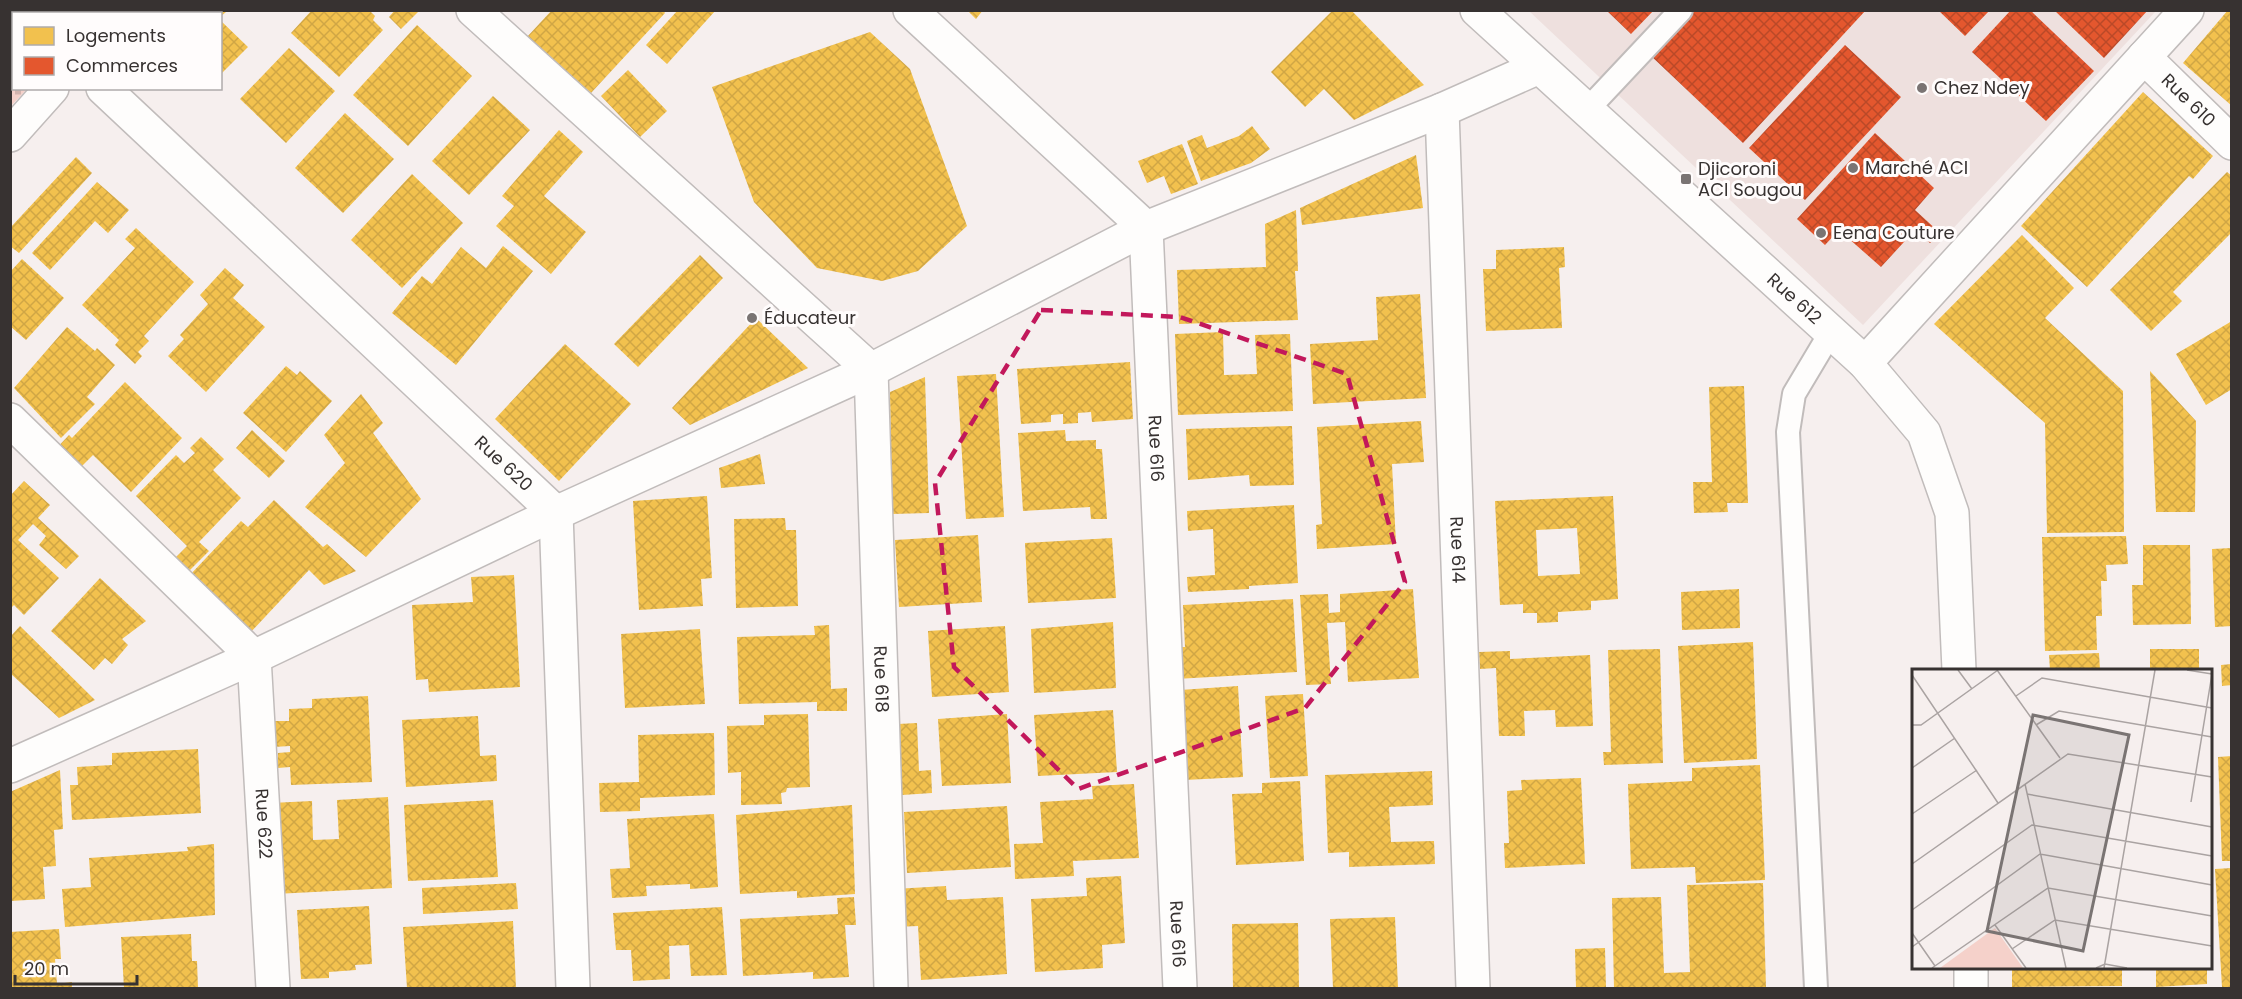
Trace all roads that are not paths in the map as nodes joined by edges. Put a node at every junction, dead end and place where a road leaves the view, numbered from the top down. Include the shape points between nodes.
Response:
1 (473, 10) edge
2 (910, 10) edge
3 (1477, 10) edge
4 (1681, 10) edge
5 (2187, 10) edge
6 (2144, 57) junction
7 (1539, 67) junction
8 (50, 90) edge
9 (105, 90) edge
10 (1442, 110) junction
11 (1586, 111) junction
12 (10, 135) edge
13 (2232, 143) edge
14 (1146, 228) junction
15 (1831, 332) junction
16 (1865, 363) junction
17 (871, 370) junction
18 (10, 420) edge
19 (556, 513) junction
20 (254, 657) junction
21 (1959, 669) edge
22 (10, 766) edge
23 (1971, 969) edge
24 (273, 988) edge
25 (573, 988) edge
26 (891, 988) edge
27 (1180, 988) edge
28 (1473, 988) edge
29 (1816, 988) edge
30 (1971, 988) edge

1 - 17 street
2 - 14 street
3 - 7 street, Rue 612
4 - 11 lane
5 - 6 street
6 - 13 street, Rue 610
6 - 16 street
7 - 10 street
7 - 11 street, Rue 612
8 - 12 street
9 - 19 street, Rue 620
10 - 14 street
10 - 28 street, Rue 614
11 - 15 street, Rue 612
14 - 17 street
14 - 27 street, Rue 616
15 - 16 street, Rue 612
15 - 29 lane via 1794,394 1788,432
16 - 21 street, Rue 612 via 1924,433 1952,513
17 - 19 street
17 - 26 street, Rue 618
18 - 20 street
19 - 20 street
19 - 25 street
20 - 22 street
20 - 24 street, Rue 622
23 - 30 street

